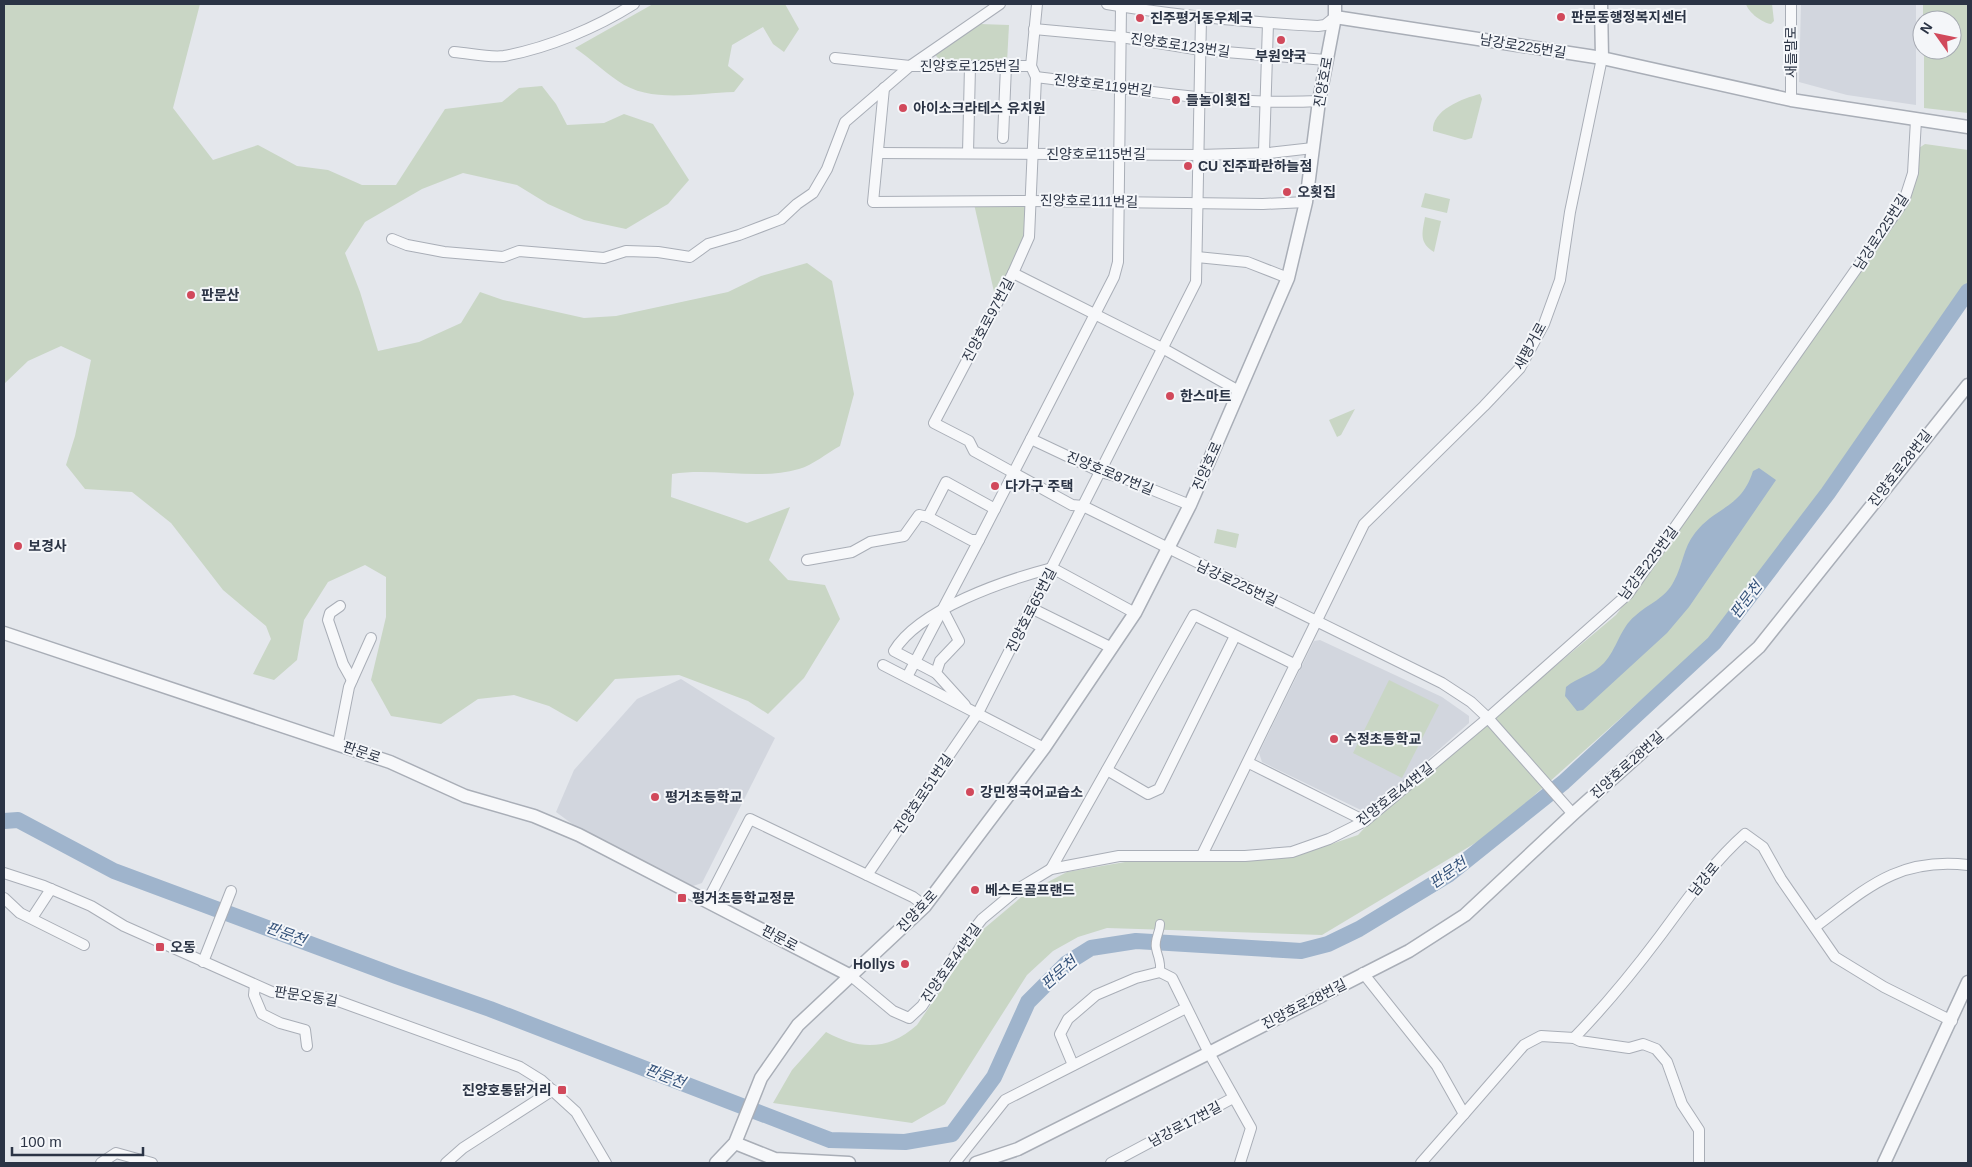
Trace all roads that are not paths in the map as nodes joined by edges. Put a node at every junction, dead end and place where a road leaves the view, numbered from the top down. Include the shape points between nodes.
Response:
1 (634, 4) edge
2 (1000, 4) edge
3 (1037, 4) edge
4 (1107, 4) edge
5 (1335, 4) edge
6 (1601, 4) edge
7 (1791, 4) edge
8 (1121, 6) junction
9 (1201, 17) junction
10 (1336, 17) junction
11 (1268, 23) junction
12 (1034, 29) junction
13 (1121, 37) junction
14 (1201, 50) junction
15 (454, 52) dead end
16 (1267, 55) junction
17 (835, 58) dead end
18 (1602, 58) junction
19 (1326, 60) junction
20 (910, 66) junction
21 (970, 66) junction
22 (1006, 66) junction
23 (1031, 66) junction
24 (1036, 77) junction
25 (1120, 87) junction
26 (884, 88) junction
27 (1199, 98) junction
28 (1791, 100) junction
29 (1319, 101) junction
30 (1266, 103) junction
31 (1916, 120) junction
32 (1964, 125) edge
33 (1003, 138) dead end
34 (1313, 148) junction
35 (878, 152) junction
36 (1264, 152) junction
37 (968, 153) junction
38 (1032, 154) junction
39 (1118, 154) junction
40 (1199, 155) junction
41 (1031, 201) junction
42 (1118, 202) junction
43 (1198, 202) junction
44 (1306, 202) junction
45 (392, 239) dead end
46 (1197, 257) junction
47 (1013, 273) junction
48 (1288, 278) junction
49 (1097, 314) junction
50 (1164, 348) junction
51 (1968, 377) edge
52 (1968, 385) edge
53 (1968, 391) edge
54 (1239, 392) junction
55 (1956, 399) junction
56 (934, 423) joint
57 (1031, 439) junction
58 (1101, 472) junction
59 (1013, 473) junction
60 (1190, 505) junction
61 (1083, 506) junction
62 (995, 509) junction
63 (928, 517) junction
64 (979, 540) junction
65 (1169, 550) junction
66 (807, 560) dead end
67 (1052, 568) junction
68 (340, 606) dead end
69 (1032, 608) junction
70 (942, 610) junction
71 (1135, 613) junction
72 (1315, 620) junction
73 (895, 628) dead end
74 (4, 633) edge
75 (1234, 636) junction
76 (902, 637) junction
77 (371, 638) dead end
78 (1112, 648) junction
79 (916, 662) junction
80 (883, 665) dead end
81 (1296, 665) junction
82 (936, 673) junction
83 (907, 677) junction
84 (352, 680) junction
85 (968, 708) junction
86 (978, 713) junction
87 (1488, 718) junction
88 (338, 744) junction
89 (1044, 748) junction
90 (1249, 763) junction
91 (1107, 770) junction
92 (1569, 810) junction
93 (1365, 821) junction
94 (1202, 855) junction
95 (1968, 865) edge
96 (1051, 869) junction
97 (4, 873) edge
98 (868, 875) junction
99 (51, 889) junction
100 (231, 891) dead end
101 (4, 898) edge
102 (708, 900) junction
103 (926, 906) junction
104 (32, 918) junction
105 (1160, 924) dead end
106 (1815, 927) junction
107 (84, 945) dead end
108 (203, 962) junction
109 (1160, 972) junction
110 (1364, 973) junction
111 (851, 976) junction
112 (1968, 982) edge
113 (255, 985) junction
114 (1186, 1008) junction
115 (1952, 1021) junction
116 (1574, 1038) junction
117 (307, 1046) dead end
118 (1209, 1053) junction
119 (1073, 1065) junction
120 (553, 1090) junction
121 (1233, 1098) junction
122 (1464, 1114) junction
123 (737, 1139) junction
124 (101, 1163) edge
125 (152, 1163) edge
126 (446, 1163) edge
127 (606, 1163) edge
128 (716, 1163) edge
129 (849, 1163) edge
130 (956, 1163) edge
131 (976, 1163) edge
132 (1111, 1163) edge
133 (1240, 1163) edge
134 (1421, 1163) edge
135 (1699, 1163) edge
136 (1884, 1163) edge

1 - 15 street via 556,41 502,56
2 - 20 street, 진양호로125번길
3 - 12 street
4 - 8 street
5 - 10 street, 진양호로
6 - 18 street, 새평거로
7 - 28 street, 새들말로
8 - 9 street
8 - 13 street
9 - 11 street
9 - 14 street
10 - 11 street via 1318,26
10 - 18 street, 남강로225번길
10 - 19 street, 진양호로
11 - 16 street
12 - 13 street, 진양호로123번길
12 - 23 street
13 - 14 street, 진양호로123번길
13 - 25 street
14 - 16 street, 진양호로123번길
14 - 27 street
16 - 19 street, 진양호로123번길
16 - 30 street
17 - 20 street
18 - 28 street, 남강로225번길
18 - 72 street, 새평거로 via 1570,212 1560,280 1544,324 1520,368 1364,524
19 - 29 street, 진양호로
20 - 21 street, 진양호로125번길
20 - 26 street, 진양호로125번길
21 - 22 street, 진양호로125번길
21 - 37 street
22 - 23 street, 진양호로125번길
22 - 33 street
23 - 24 street
24 - 25 street, 진양호로119번길
24 - 38 street
25 - 27 street, 진양호로119번길
25 - 39 street
26 - 35 street
26 - 45 street, 진양호로125번길 via 845,122 827,170 813,193 781,219 708,244 690,257 626,250 604,258 519,251 503,257 444,252
27 - 30 street, 진양호로119번길
27 - 40 street
28 - 31 street, 남강로225번길
29 - 30 street, 진양호로119번길
29 - 34 street, 진양호로
30 - 36 street
31 - 32 street, 남강로225번길
31 - 87 street, 남강로225번길 via 1913,173 1904,201 1628,594
34 - 36 street, 진양호로115번길
34 - 44 street, 진양호로
35 - 37 street, 진양호로115번길
35 - 41 street, 진양호로111번길 via 873,202
36 - 40 street, 진양호로115번길
37 - 38 street, 진양호로115번길
38 - 39 street, 진양호로115번길
38 - 41 street
39 - 40 street, 진양호로115번길
39 - 42 street
40 - 43 street
41 - 42 street, 진양호로111번길
41 - 47 street via 1029,238
42 - 43 street, 진양호로111번길
42 - 49 street via 1118,262
43 - 44 street, 진양호로111번길
43 - 46 street
44 - 48 street, 진양호로
46 - 48 street via 1247,262
46 - 50 street via 1196,282
47 - 49 street, 진양호로97번길
47 - 56 street, 진양호로97번길
48 - 54 street, 진양호로
49 - 50 street, 진양호로97번길
49 - 57 street
50 - 54 street, 진양호로97번길
50 - 58 street
51 - 55 street
52 - 55 street, 진양호로28번길
53 - 55 street
54 - 60 street, 진양호로
55 - 92 street, 진양호로28번길 via 1759,647
56 - 59 street, 남강로225번길 via 969,441 974,450
57 - 58 street, 진양호로87번길
57 - 59 street
58 - 60 street, 진양호로87번길
58 - 61 street, 진양호로65번길
59 - 61 street, 남강로225번길 via 1072,505
59 - 62 street
60 - 65 street, 진양호로
61 - 65 street, 남강로225번길
61 - 67 street, 진양호로65번길
62 - 63 street via 946,482
62 - 64 street
63 - 64 street via 971,540
63 - 66 street via 919,515 904,536 870,542 852,552
64 - 70 street
65 - 71 street, 진양호로
65 - 72 street, 남강로225번길
67 - 69 street, 진양호로65번길
67 - 70 street via 969,595
67 - 71 street
68 - 84 street via 330,613 328,620
69 - 78 street
69 - 86 street, 진양호로65번길
70 - 76 street
70 - 79 street
70 - 82 street via 959,642 940,661
71 - 78 street, 진양호로
72 - 81 street
72 - 87 street, 남강로225번길 via 1442,683
73 - 76 street
74 - 88 street, 판문로
75 - 81 street
75 - 91 street via 1194,615
75 - 91 street via 1159,789 1148,794
76 - 79 street via 894,651
77 - 84 street
78 - 89 street, 진양호로
79 - 82 street
79 - 83 street
80 - 83 street
81 - 90 street
82 - 85 street
83 - 85 street
84 - 88 street
85 - 86 street
86 - 89 street
86 - 98 street, 진양호로51번길
87 - 92 street
87 - 93 street, 진양호로44번길
88 - 102 street, 판문로 via 390,762 465,796 534,816
89 - 103 street, 진양호로
90 - 93 street
90 - 94 street
91 - 96 street
92 - 110 street, 진양호로28번길 via 1465,915 1409,951
93 - 94 street, 진양호로44번길 via 1329,840 1292,852
94 - 96 street, 진양호로44번길 via 1119,856
95 - 106 street via 1918,865 1892,874 1872,884
96 - 111 street, 진양호로44번길 via 1018,889 982,919 922,1006 909,1018 893,1011
97 - 99 street, 판문오동길
98 - 102 street via 750,819
98 - 103 street
99 - 104 street
99 - 108 street, 판문오동길
100 - 108 street
101 - 104 street via 20,913
102 - 111 street, 판문로
103 - 111 street, 진양호로
104 - 107 street
105 - 109 street via 1156,948 1161,958
106 - 115 street, 남강로 via 1835,957 1884,987
106 - 116 street, 남강로 via 1763,847 1745,834 1708,874 1601,1009
108 - 113 street, 판문오동길
109 - 114 street via 1172,978
109 - 119 street via 1096,995 1068,1020 1060,1034
110 - 118 street, 진양호로28번길
110 - 122 street via 1437,1066
111 - 123 street, 진양호로 via 798,1025 761,1078
112 - 115 street
113 - 117 street via 254,995 262,1014 305,1030
113 - 120 street, 판문오동길 via 272,992 330,998 383,1015 520,1067
114 - 118 street
114 - 119 street
115 - 136 street
116 - 122 street via 1541,1036 1524,1045
116 - 135 street via 1629,1048 1643,1044 1656,1050 1667,1062 1682,1104 1699,1130
118 - 121 street
118 - 131 street, 진양호로28번길 via 1018,1149
119 - 130 street via 1005,1100
120 - 126 street via 463,1148
120 - 127 street, 판문오동길 via 576,1112
121 - 132 street, 남강로17번길
121 - 133 street via 1251,1128
122 - 134 street
123 - 128 street, 진양호로
123 - 129 street via 775,1159
124 - 125 street via 116,1153

